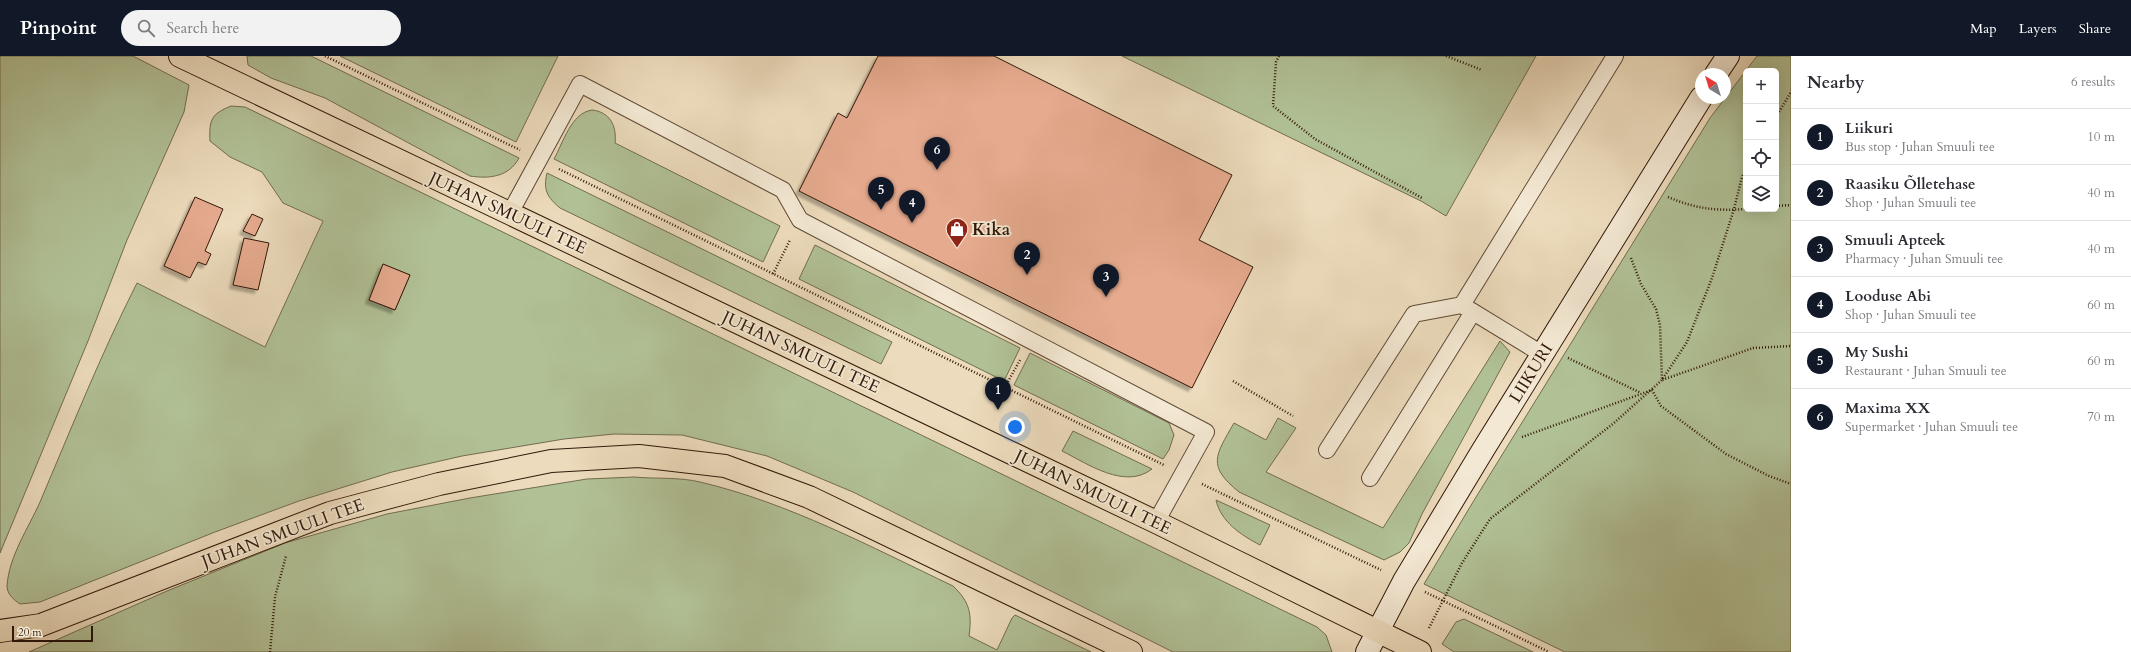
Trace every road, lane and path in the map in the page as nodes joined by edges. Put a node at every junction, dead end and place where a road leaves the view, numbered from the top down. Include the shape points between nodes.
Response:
1 (180, 56) edge
2 (325, 56) edge
3 (1279, 56) edge
4 (1446, 56) edge
5 (1615, 56) edge
6 (1728, 56) edge
7 (1720, 68) edge
8 (1482, 70) dead end
9 (1791, 92) edge
10 (1697, 104) edge
11 (1779, 111) edge
12 (538, 159) junction
13 (1743, 175) edge
14 (1647, 185) junction
15 (1422, 198) dead end
16 (1791, 205) edge
17 (1779, 206) edge
18 (1743, 208) edge
19 (1734, 209) junction
20 (510, 214) junction
21 (800, 220) junction
22 (1617, 234) junction
23 (773, 274) junction
24 (1468, 308) junction
25 (1030, 340) junction
26 (1791, 346) edge
27 (1544, 351) junction
28 (1662, 380) junction
29 (1233, 382) dead end
30 (1005, 387) junction
31 (1652, 390) junction
32 (1642, 394) junction
33 (1293, 416) dead end
34 (1519, 438) dead end
35 (1328, 450) dead end
36 (1184, 475) junction
37 (1370, 478) dead end
38 (1791, 484) edge
39 (1156, 522) junction
40 (290, 528) junction
41 (1404, 581) junction
42 (1443, 601) junction
43 (0, 631) edge
44 (1377, 631) junction
45 (1419, 651) edge
46 (270, 652) edge
47 (1131, 652) edge
48 (1367, 652) edge
49 (1549, 652) edge

1 - 20 main road, JUHAN SMUULI TEE
2 - 12 path
3 - 15 path via 1276,62 1273,106 1315,139
4 - 8 path
5 - 24 lane
6 - 7 street
9 - 11 path
10 - 14 street, LIIKURI
12 - 20 lane
12 - 21 lane via 580,84 783,190
12 - 23 path
13 - 19 path
14 - 19 path via 1688,206 1707,210
14 - 22 street, LIIKURI
16 - 17 path
18 - 19 path
19 - 28 path via 1712,278 1687,342
20 - 39 main road, JUHAN SMUULI TEE
21 - 23 path
21 - 25 lane
22 - 27 street, LIIKURI
22 - 28 path via 1630,254 1641,284 1656,309 1660,325
23 - 30 path
24 - 27 lane
24 - 35 lane via 1414,314
24 - 37 lane
25 - 30 path
25 - 36 lane via 1206,432
26 - 28 path via 1753,348
27 - 32 path
27 - 41 street, LIIKURI
28 - 31 path
29 - 33 path
30 - 36 path
31 - 32 path
31 - 38 path via 1661,406 1726,454
31 - 42 path via 1614,423 1490,519 1462,563
32 - 34 path
36 - 39 lane
36 - 41 path
39 - 44 main road, JUHAN SMUULI TEE
40 - 43 main road, JUHAN SMUULI TEE via 40,625
40 - 46 path via 286,558 275,597
40 - 47 main road, JUHAN SMUULI TEE via 330,513 439,484 551,461 639,456 725,466 809,497
41 - 42 path
41 - 44 street, LIIKURI
42 - 45 path
42 - 49 path
44 - 45 main road, JUHAN SMUULI TEE
44 - 48 street, LIIKURI

